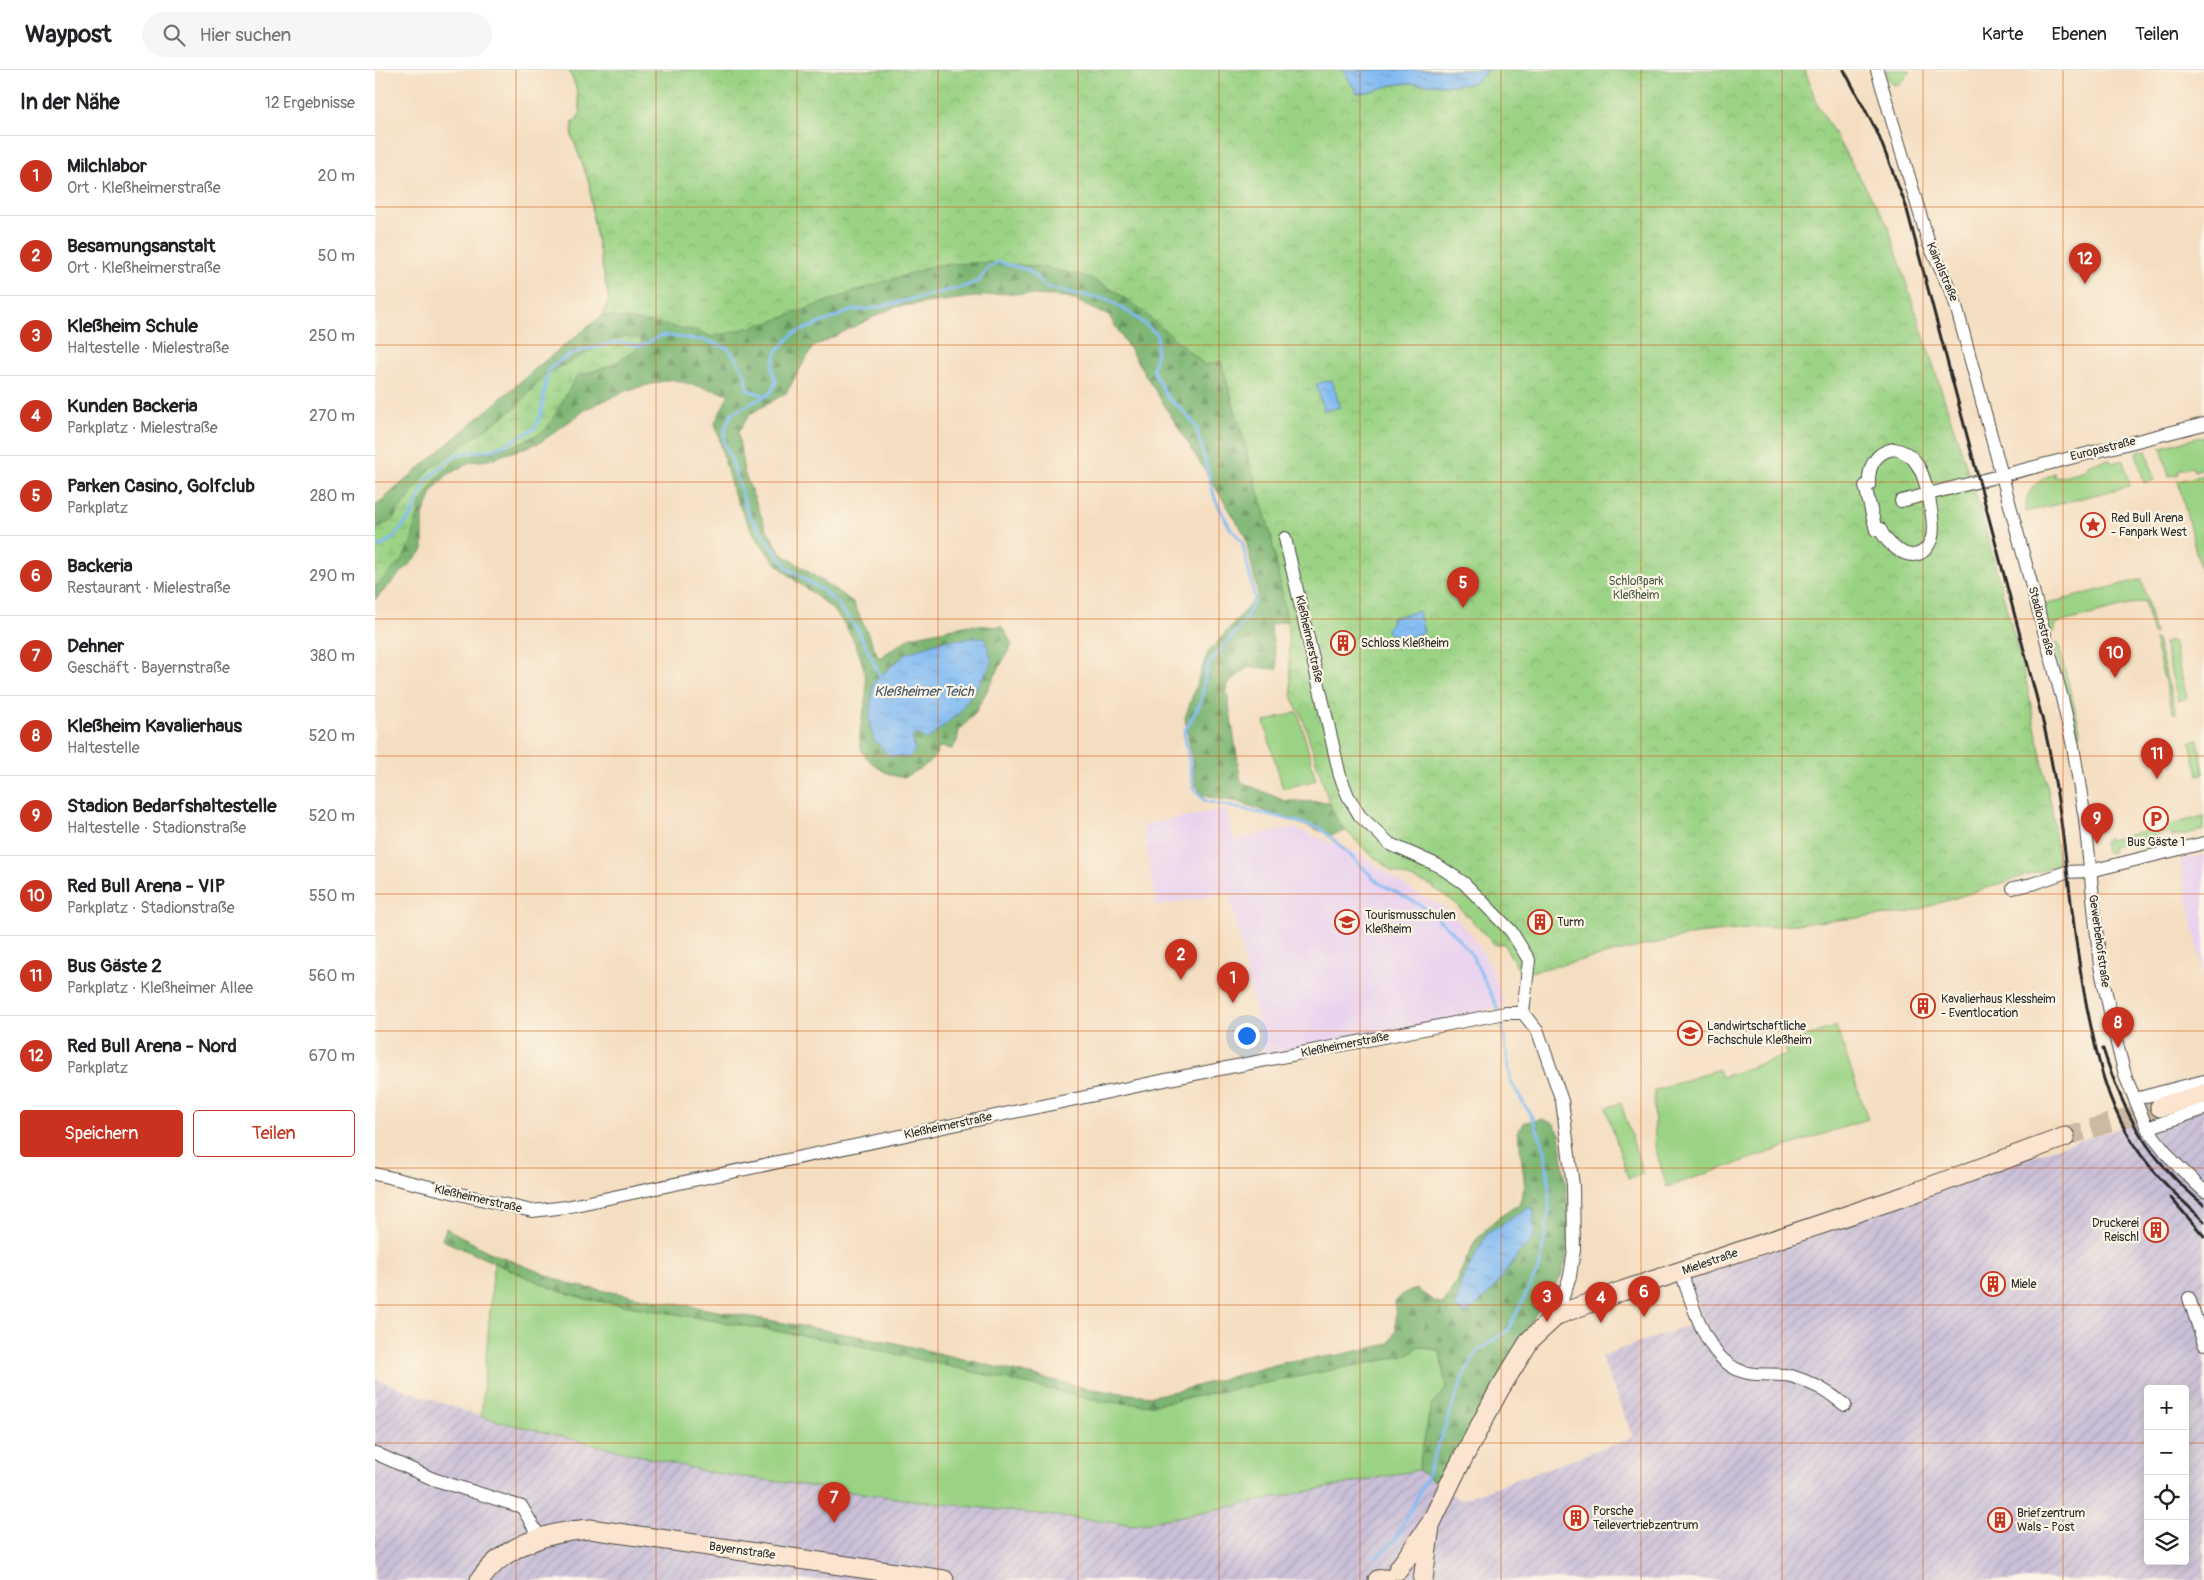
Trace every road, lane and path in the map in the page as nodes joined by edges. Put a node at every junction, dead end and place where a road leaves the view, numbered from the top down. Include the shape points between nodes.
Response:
1 (1877, 70) edge
2 (2204, 424) edge
3 (2002, 475) junction
4 (1927, 495) junction
5 (1901, 501) dead end
6 (1285, 538) dead end
7 (2204, 843) edge
8 (2090, 871) junction
9 (2013, 888) dead end
10 (1523, 1013) junction
11 (2204, 1081) edge
12 (2204, 1094) edge
13 (2135, 1099) junction
14 (2161, 1107) tunnel mouth
15 (2204, 1109) edge
16 (2147, 1128) junction
17 (2065, 1137) tunnel mouth
18 (375, 1174) edge
19 (2204, 1191) edge
20 (1681, 1272) junction
21 (2189, 1298) dead end
22 (1557, 1316) junction
23 (2204, 1344) edge
24 (1845, 1405) dead end
25 (375, 1454) edge
26 (1431, 1523) junction
27 (540, 1538) junction
28 (1386, 1577) edge
29 (480, 1580) edge
30 (944, 1580) edge
31 (1423, 1580) edge

1 - 3 street, Kaindlstraße via 1929,244 1954,298
2 - 3 street, Europastraße
3 - 4 street
3 - 8 street, Stadionstraße via 2073,746
4 - 4 street via 1919,466 1906,453 1894,449 1881,452 1876,457 1869,485 1865,486 1876,530 1880,529 1889,545 1896,550 1911,555 1927,547 1934,527
4 - 5 street
6 - 10 street, Kleßheimerstraße via 1348,796 1360,816 1390,844 1437,865 1464,883 1511,931 1529,960
7 - 8 street
8 - 9 street via 2066,872
8 - 13 street, Gewerbehofstraße via 2100,966 2118,1048
10 - 18 street, Kleßheimerstraße via 1505,1012 1170,1079 532,1212
10 - 22 street via 1538,1032 1562,1101 1573,1186 1574,1250 1570,1276
11 - 13 street
12 - 14 street
13 - 16 street, Gewerbehofstraße
15 - 16 street
16 - 19 street, Gewerbehofstraße via 2173,1161
17 - 20 street, Mielestraße
20 - 22 street, Mielestraße
20 - 24 street via 1707,1340 1733,1368 1749,1374 1788,1376 1808,1381
21 - 23 street
22 - 26 street, Mielestraße via 1530,1340 1499,1390
25 - 27 street via 433,1479 521,1507
26 - 28 street, Mielestraße
26 - 31 street, Mielestraße
27 - 29 street, Bayernstraße via 513,1549 496,1561
27 - 30 street, Bayernstraße via 567,1530 590,1529
28 - 31 street, Mielestraße via 1412,1571

